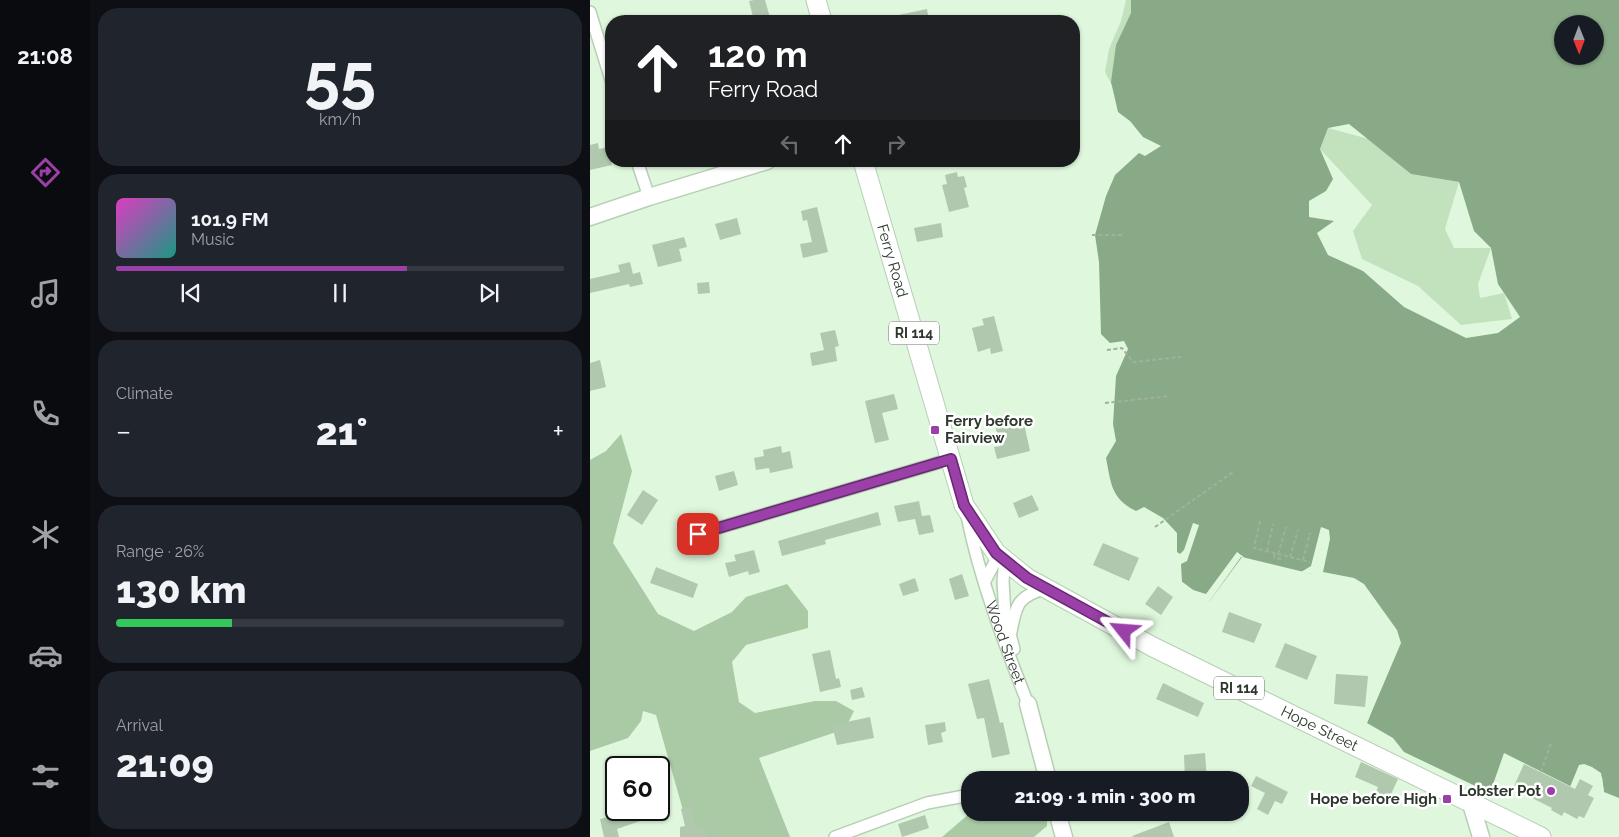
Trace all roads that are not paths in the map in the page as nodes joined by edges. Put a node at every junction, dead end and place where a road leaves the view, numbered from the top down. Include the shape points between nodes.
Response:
1 (816, 0) edge
2 (820, 15) edge
3 (591, 17) edge
4 (605, 61) edge
5 (639, 167) edge
6 (744, 167) edge
7 (863, 167) edge
8 (649, 197) junction
9 (590, 217) edge
10 (951, 459) junction
11 (964, 505) junction
12 (698, 534) dead end
13 (1002, 557) junction
14 (984, 581) junction
15 (1046, 588) junction
16 (1010, 636) junction
17 (1028, 704) junction
18 (1043, 771) edge
19 (961, 797) edge
20 (1471, 804) junction
21 (1059, 821) edge
22 (835, 837) edge
23 (1064, 837) edge
24 (1481, 837) edge
25 (1541, 837) edge

1 - 2 main road
3 - 4 street
5 - 8 street
6 - 8 street
7 - 10 main road, Ferry Road / RI 114
8 - 9 street
10 - 11 main road, Ferry Road / RI 114
10 - 12 street
11 - 13 main road, Hope Street / RI 114
11 - 14 street, Wood Street
13 - 14 street, Wood Street
13 - 15 main road, Hope Street / RI 114 via 1027,578
13 - 16 street, Wood Street via 1005,616
14 - 17 street, Wood Street
15 - 16 street, Wood Street via 1026,595 1020,603 1014,614
15 - 20 main road, Hope Street / RI 114 via 1153,647
16 - 17 street, Wood Street
17 - 18 street, Wood Street
19 - 22 street via 928,803
20 - 24 street
20 - 25 main road, Hope Street / RI 114
21 - 23 street

